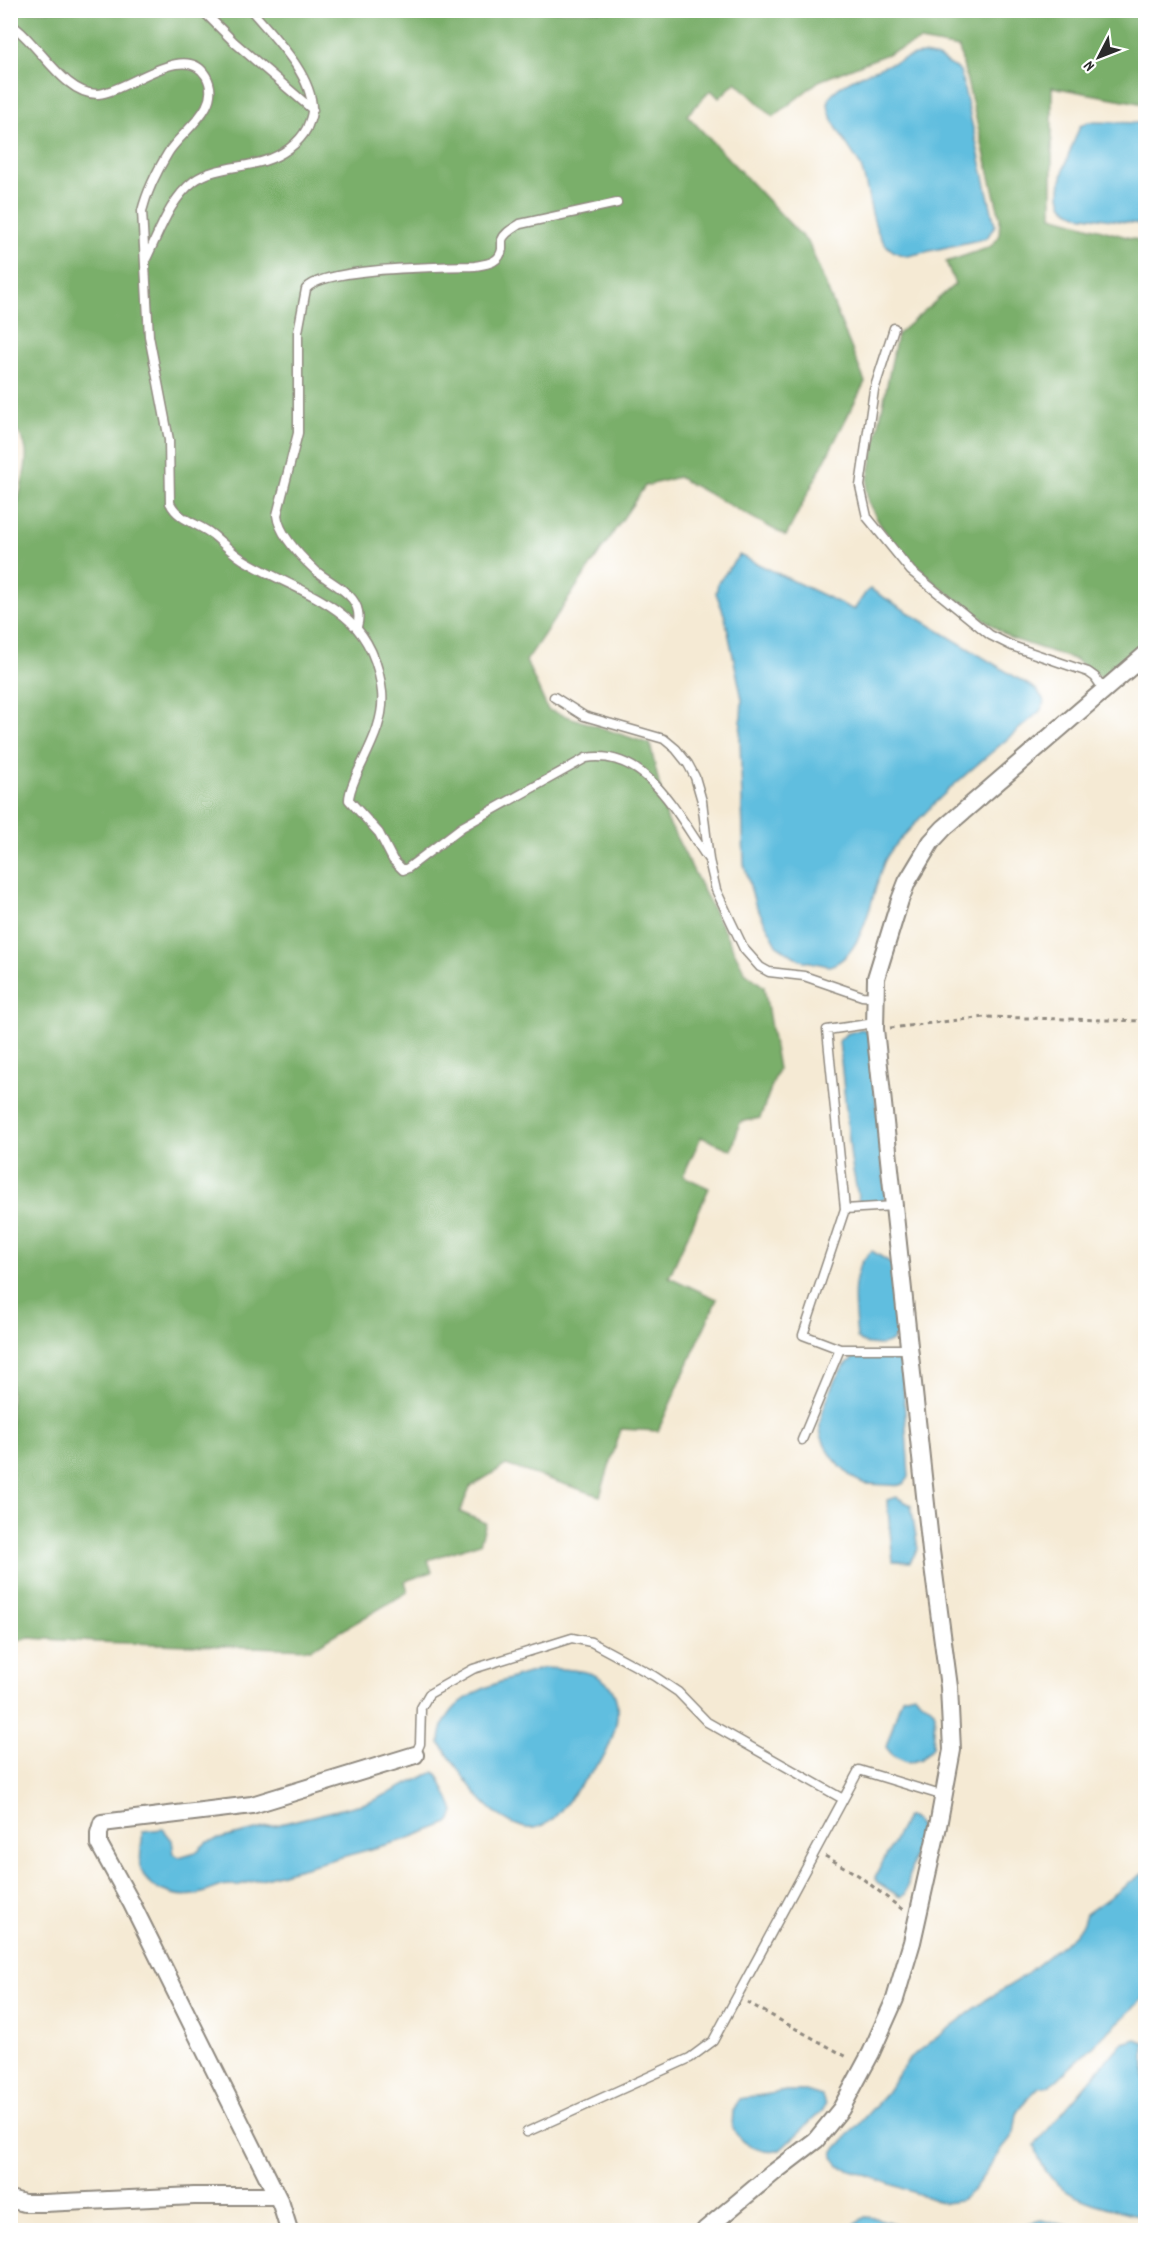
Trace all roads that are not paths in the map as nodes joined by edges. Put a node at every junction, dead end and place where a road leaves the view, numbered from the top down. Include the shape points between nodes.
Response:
1 (202, 10) edge
2 (251, 10) edge
3 (10, 24) edge
4 (313, 110) junction
5 (617, 202) dead end
6 (146, 259) junction
7 (894, 328) dead end
8 (357, 627) junction
9 (1146, 654) edge
10 (1104, 690) junction
11 (554, 698) dead end
12 (709, 860) junction
13 (874, 997) junction
14 (875, 1026) junction
15 (894, 1206) junction
16 (845, 1209) junction
17 (840, 1349) junction
18 (909, 1349) junction
19 (802, 1440) dead end
20 (415, 1755) joint
21 (944, 1796) junction
22 (843, 1799) junction
23 (527, 2132) dead end
24 (277, 2196) junction
25 (10, 2199) edge
26 (289, 2230) edge
27 (705, 2230) edge

1 - 4 lane
2 - 4 lane via 307,84
3 - 6 lane via 67,81 88,93 118,88 171,64 191,64 206,76 208,96 202,114 169,151 146,197 142,221
4 - 6 lane via 303,135 284,152 266,161 209,174 186,188
5 - 8 lane via 520,224 502,240 499,257 490,263 380,269 318,280 306,289 298,332 298,433 276,514 282,533 316,571 349,594 356,607
6 - 8 lane via 149,336 170,440 172,508 247,562 337,609
7 - 10 lane via 872,400 861,486 867,517 910,571 990,635 1088,672
8 - 12 lane via 375,663 383,707 352,785 350,800 380,833 393,860 403,870 462,827 586,758 596,757 625,762 657,787
9 - 10 street
10 - 13 street via 931,842 903,891 876,978
11 - 12 lane via 584,716 664,740 676,749 695,777
12 - 13 lane via 716,890 744,948 760,967
13 - 14 street
14 - 15 street
14 - 16 lane via 827,1030
15 - 16 lane
15 - 18 street
16 - 17 lane via 803,1335
17 - 18 lane
17 - 19 lane
18 - 21 street via 949,1688 952,1741
20 - 22 lane via 420,1744 422,1708 429,1694 473,1669 572,1638 591,1642 654,1676 678,1692 707,1722
20 - 24 street via 252,1805 102,1823 99,1844
21 - 22 lane via 859,1770
21 - 27 street via 895,1999 841,2109 816,2140
22 - 23 lane via 717,2036 699,2053
24 - 25 street via 44,2203
24 - 26 street

